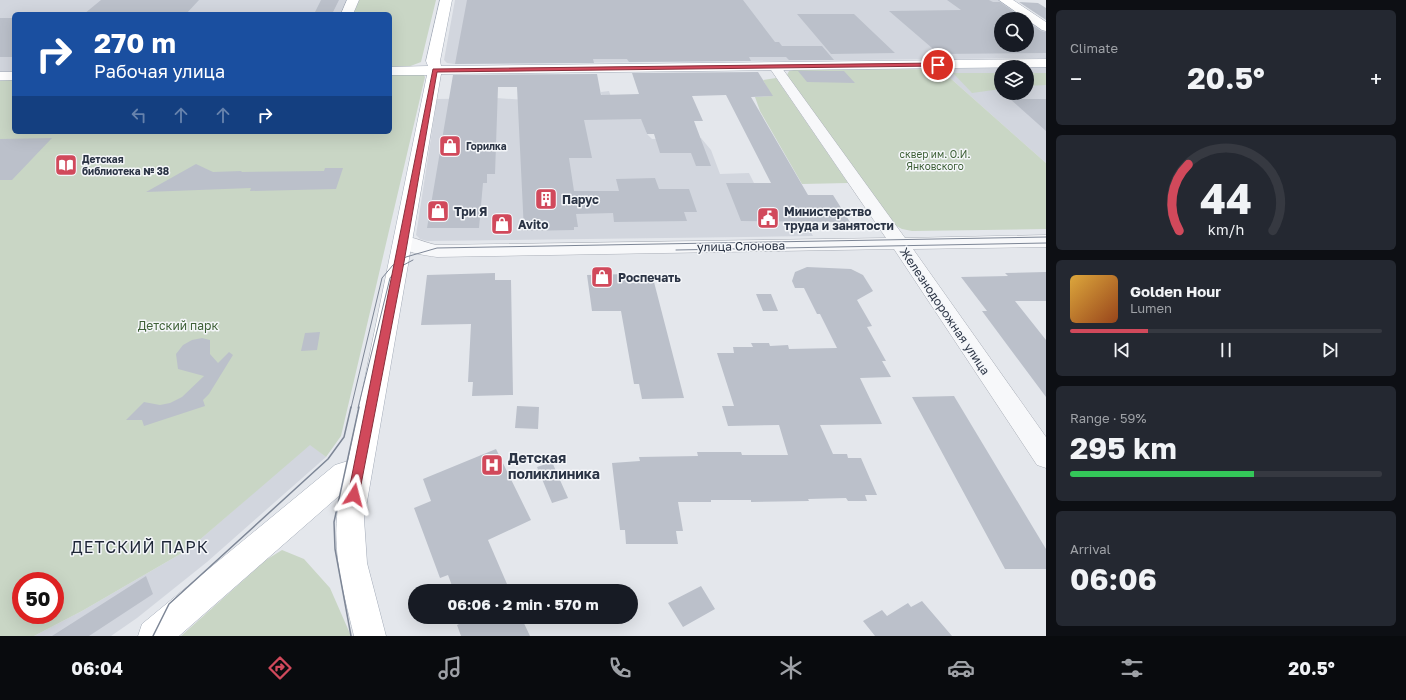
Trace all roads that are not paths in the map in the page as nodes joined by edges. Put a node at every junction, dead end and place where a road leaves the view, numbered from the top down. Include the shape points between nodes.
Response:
1 (353, 0) edge
2 (446, 0) edge
3 (1005, 0) edge
4 (348, 12) edge
5 (1046, 26) edge
6 (1046, 63) edge
7 (775, 67) junction
8 (435, 70) junction
9 (392, 71) edge
10 (0, 76) edge
11 (12, 76) edge
12 (1046, 241) edge
13 (900, 244) junction
14 (402, 252) junction
15 (1046, 457) edge
16 (358, 471) junction
17 (154, 636) edge
18 (370, 636) edge

1 - 4 main road
2 - 8 main road via 433,61
3 - 5 main road
6 - 7 main road
7 - 8 main road
7 - 13 street, Железнодорожная улица
8 - 9 main road
8 - 14 main road
10 - 11 main road
12 - 13 street, улица Слонова
13 - 14 street, улица Слонова via 437,251 411,257
13 - 15 street, Железнодорожная улица
14 - 16 main road
16 - 17 main road via 346,474
16 - 18 main road via 350,519 352,563

